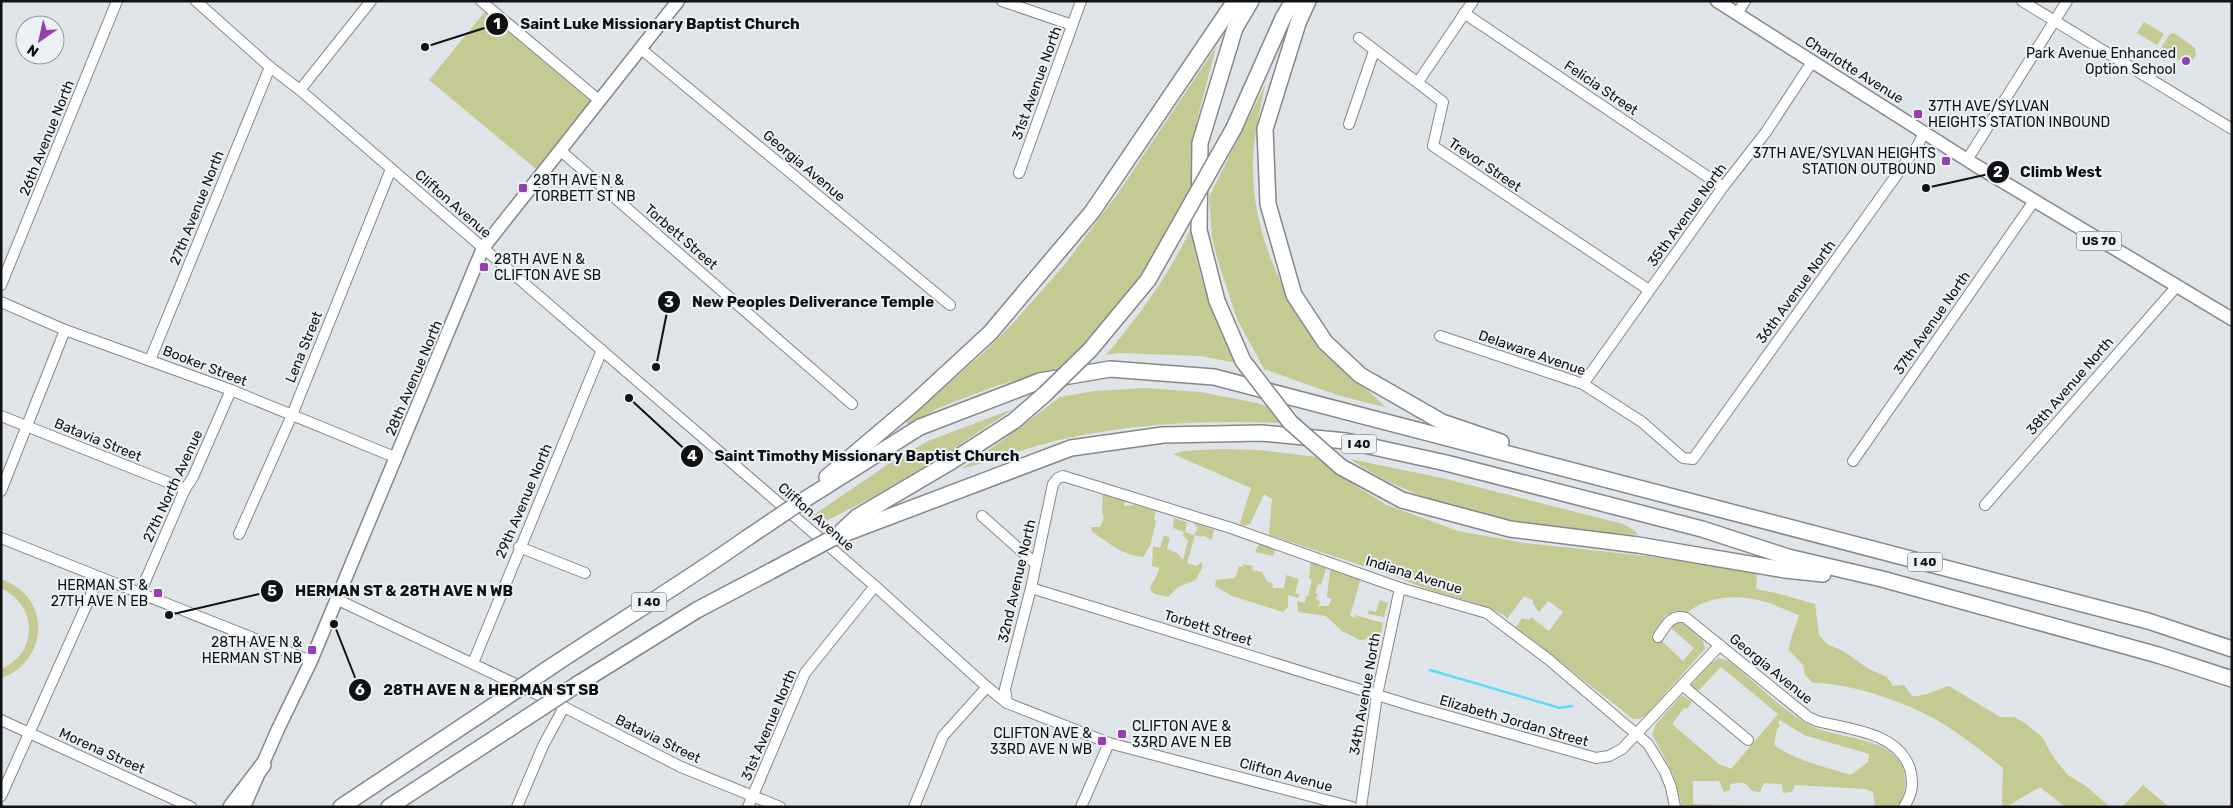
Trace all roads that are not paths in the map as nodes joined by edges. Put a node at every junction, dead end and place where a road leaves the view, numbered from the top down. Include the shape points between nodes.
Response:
1 (118, 1) edge
2 (196, 1) edge
3 (371, 1) edge
4 (481, 1) edge
5 (678, 1) edge
6 (1002, 1) edge
7 (1081, 1) edge
8 (1236, 1) edge
9 (1251, 1) edge
10 (1293, 1) edge
11 (1308, 1) edge
12 (1474, 1) edge
13 (1717, 1) edge
14 (1745, 1) edge
15 (2022, 1) edge
16 (2067, 1) edge
17 (1464, 13) junction
18 (1737, 14) junction
19 (2054, 22) junction
20 (1072, 25) junction
21 (1359, 38) dead end
22 (641, 49) junction
23 (1374, 51) junction
24 (1812, 62) junction
25 (270, 67) junction
26 (1418, 82) junction
27 (300, 90) junction
28 (600, 101) junction
29 (1349, 124) dead end
30 (2232, 129) edge
31 (1924, 132) junction
32 (561, 151) junction
33 (1967, 160) junction
34 (391, 169) junction
35 (1019, 174) dead end
36 (1723, 186) junction
37 (2034, 201) junction
38 (483, 248) junction
39 (1, 285) edge
40 (2176, 286) junction
41 (1649, 290) junction
42 (1, 302) edge
43 (950, 305) dead end
44 (2232, 319) edge
45 (65, 330) junction
46 (1440, 336) dead end
47 (602, 350) junction
48 (150, 360) junction
49 (1583, 384) junction
50 (231, 390) junction
51 (852, 404) dead end
52 (292, 415) junction
53 (1, 416) edge
54 (27, 426) junction
55 (397, 458) junction
56 (1683, 458) joint
57 (1853, 461) dead end
58 (1070, 478) joint
59 (1616, 482) junction
60 (185, 489) junction
61 (1, 491) edge
62 (796, 505) junction
63 (1985, 505) dead end
64 (982, 516) dead end
65 (239, 534) dead end
66 (1, 538) edge
67 (834, 538) junction
68 (519, 547) junction
69 (1036, 564) junction
70 (585, 573) dead end
71 (99, 577) junction
72 (1882, 580) junction
73 (875, 586) junction
74 (1031, 588) junction
75 (1400, 588) junction
76 (140, 593) junction
77 (336, 600) junction
78 (1658, 637) dead end
79 (1720, 645) junction
80 (2232, 650) edge
81 (311, 661) junction
82 (473, 663) junction
83 (2232, 680) edge
84 (1682, 685) junction
85 (987, 687) junction
86 (1377, 694) junction
87 (1007, 703) junction
88 (564, 707) junction
89 (1, 720) edge
90 (30, 733) junction
91 (1637, 734) junction
92 (1748, 740) dead end
93 (1109, 743) junction
94 (263, 765) junction
95 (1, 796) edge
96 (753, 796) junction
97 (191, 807) edge
98 (231, 807) edge
99 (244, 807) edge
100 (340, 807) edge
101 (389, 807) edge
102 (517, 807) edge
103 (748, 807) edge
104 (780, 807) edge
105 (914, 807) edge
106 (1081, 807) edge
107 (1352, 807) edge
108 (1361, 807) edge
109 (1675, 807) edge
110 (1904, 807) edge

1 - 39 street, 26th Avenue North
2 - 25 street, Clifton Avenue
3 - 27 street
4 - 28 street
5 - 22 main road, 28th Avenue North
6 - 20 street
7 - 20 street, 31st Avenue North
8 - 62 highway via 1092,212 990,333
9 - 72 highway, bridge via 1235,28 1200,143 1199,230 1217,301 1243,361 1290,422 1342,467 1402,500 1510,529 1638,545 1785,570
10 - 67 highway, bridge via 1234,128 1148,280 1090,350 1014,421 857,517
11 - 59 highway via 1265,128 1268,204 1294,295 1325,342 1360,375 1442,422
12 - 17 street
13 - 18 main road, Charlotte Avenue / US 70
14 - 18 street
15 - 19 street
16 - 19 street
17 - 26 street
17 - 36 street, Felicia Street
18 - 24 main road, Charlotte Avenue / US 70
19 - 30 street
19 - 33 street
20 - 35 street, 31st Avenue North
21 - 23 street, Trevor Street
22 - 28 main road, 28th Avenue North
22 - 43 street, Georgia Avenue
23 - 26 street, Trevor Street
23 - 29 street
24 - 31 main road, Charlotte Avenue / US 70
24 - 36 street, 35th Avenue North via 1766,132
25 - 27 street, Clifton Avenue
25 - 48 street, 27th Avenue North
26 - 41 street, Trevor Street via 1443,102 1433,146
27 - 34 street, Clifton Avenue
28 - 32 main road, 28th Avenue North
31 - 33 main road, Charlotte Avenue / US 70
31 - 56 street, 36th Avenue North via 1918,145 1693,459
32 - 38 main road, 28th Avenue North
32 - 51 street, Torbett Street
33 - 37 main road, Charlotte Avenue / US 70
34 - 38 street, Clifton Avenue
34 - 52 street, Lena Street
36 - 41 street, 35th Avenue North
37 - 40 main road, Charlotte Avenue / US 70
37 - 57 street, 37th Avenue North
38 - 47 street, Clifton Avenue
38 - 55 main road, 28th Avenue North
40 - 44 main road, Charlotte Avenue / US 70
40 - 63 street, 38th Avenue North
41 - 49 street, 35th Avenue North
42 - 45 street, Booker Street
45 - 48 street, Booker Street
45 - 54 street
46 - 49 street, Delaware Avenue
47 - 68 street, 29th Avenue North
47 - 73 street, Clifton Avenue
48 - 50 street, Booker Street
49 - 56 street, Delaware Avenue via 1642,422
50 - 52 street, Booker Street
50 - 60 street, 27th North Avenue
52 - 55 street, Booker Street
52 - 65 street, Lena Street
53 - 54 street, Batavia Street
54 - 60 street, Batavia Street
54 - 61 street
55 - 77 main road, 28th Avenue North
58 - 69 street, 32nd Avenue North via 1058,478 1053,484
58 - 75 street, Indiana Avenue via 1231,528
59 - 62 highway, I 40 via 1214,377 1110,369 1040,381 920,427
59 - 80 highway, I 40 via 2148,621
60 - 76 street, 27th North Avenue
62 - 100 highway, I 40, bridge
64 - 69 street
66 - 71 street
67 - 72 highway, I 40 via 1071,448 1163,435 1262,433 1346,441 1446,463 1702,528 1788,557
67 - 101 highway, I 40, bridge via 697,610
68 - 70 street
68 - 82 street, 29th Avenue North
69 - 74 street, 32nd Avenue North
71 - 76 street
71 - 90 street
72 - 83 highway, I 40 via 2158,655
73 - 85 street, Clifton Avenue
73 - 96 street, 31st Avenue North via 805,673
74 - 86 street, Torbett Street
74 - 87 street, 32nd Avenue North via 1005,689
75 - 86 street, 34th Avenue North
75 - 91 street, Indiana Avenue via 1469,606 1493,616
76 - 81 street
77 - 81 main road, 28th Avenue North
77 - 82 street, Batavia Street
78 - 79 street, Georgia Avenue via 1678,616 1686,618
79 - 84 street
79 - 110 street, Georgia Avenue via 1812,719 1894,745 1907,762 1912,786
81 - 94 main road, 28th Avenue North
82 - 88 street, Batavia Street
84 - 91 street
84 - 92 street
85 - 87 street, Clifton Avenue
85 - 105 street via 943,736
86 - 91 street, Elizabeth Jordan Street via 1593,758 1616,754
86 - 108 street, 34th Avenue North
87 - 93 street, Clifton Avenue
88 - 96 street, Batavia Street via 681,767
88 - 102 street
89 - 90 street, Morena Street
90 - 95 street
90 - 97 street, Morena Street
91 - 109 street, Indiana Avenue via 1648,744 1665,772
93 - 106 street
93 - 107 street, Clifton Avenue
94 - 98 highway
94 - 99 main road, 28th Avenue North
96 - 103 street, 31st Avenue North
96 - 104 street, Batavia Street

